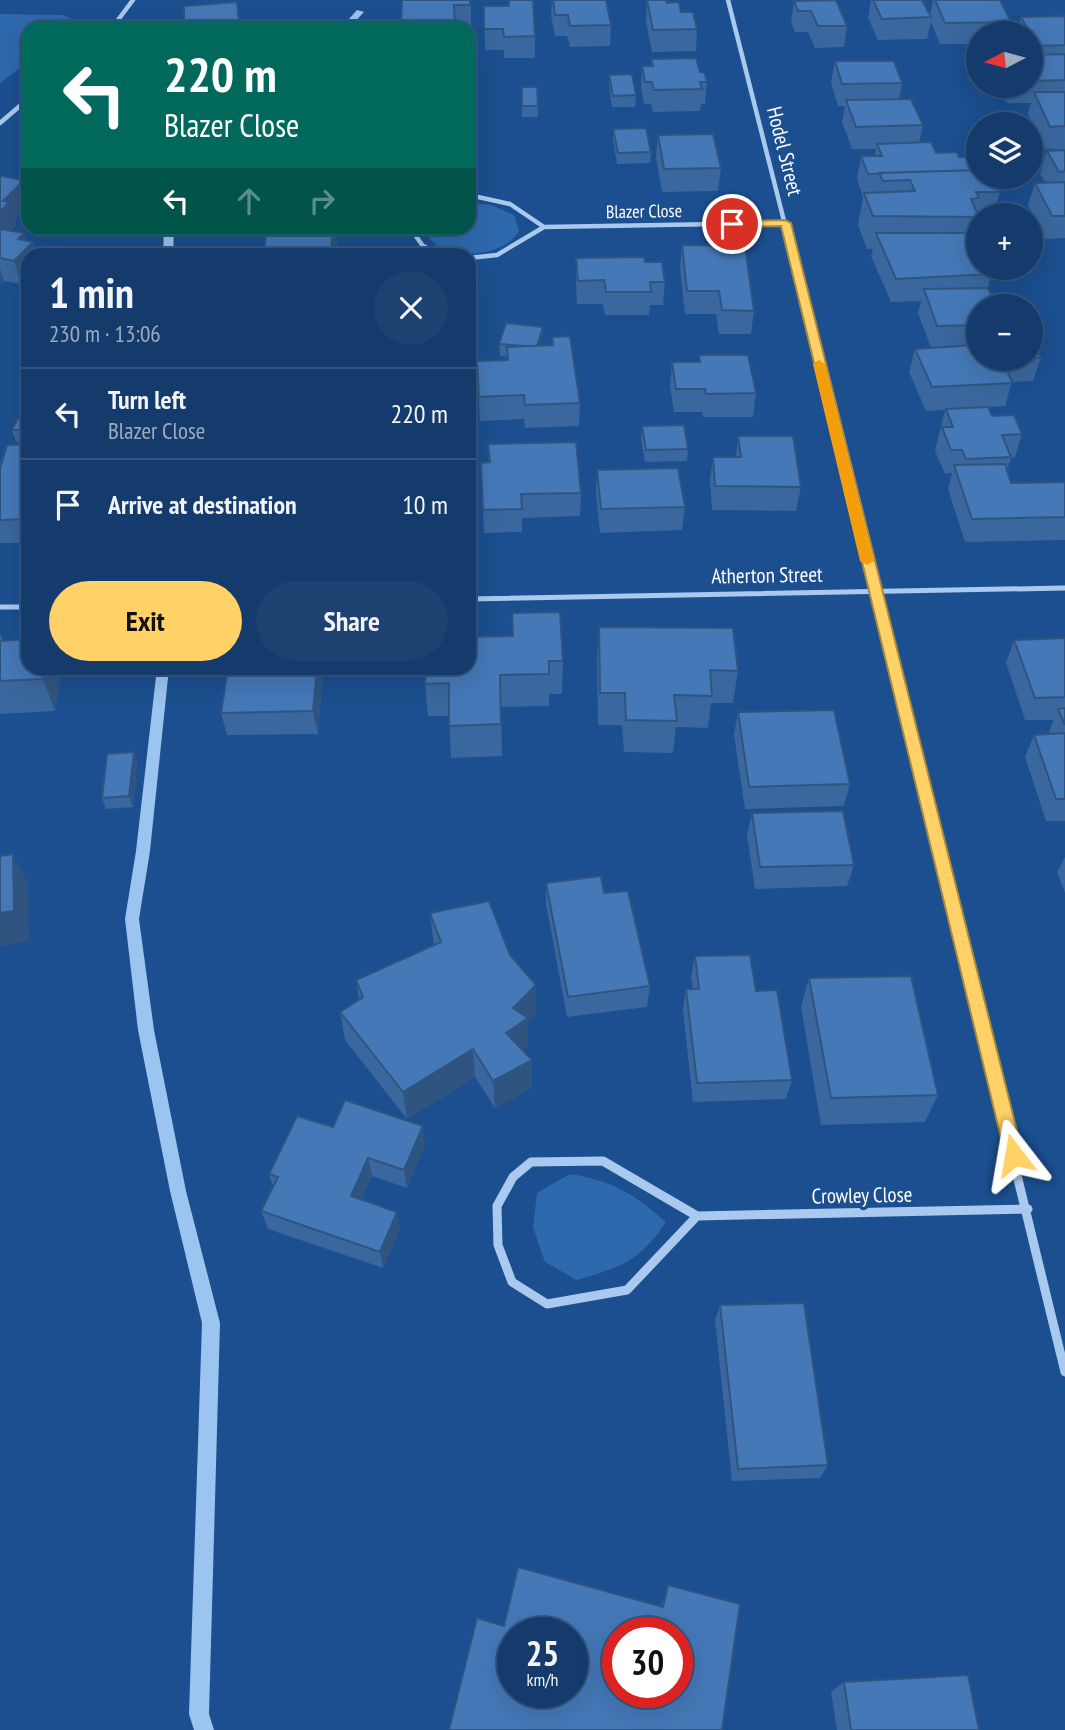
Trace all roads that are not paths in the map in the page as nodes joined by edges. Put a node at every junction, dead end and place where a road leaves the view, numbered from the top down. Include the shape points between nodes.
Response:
1 (133, 0) edge
2 (728, 0) edge
3 (117, 21) edge
4 (21, 105) edge
5 (0, 123) edge
6 (476, 196) edge
7 (785, 223) junction
8 (544, 227) junction
9 (412, 235) edge
10 (425, 248) edge
11 (476, 257) edge
12 (1065, 588) edge
13 (874, 591) junction
14 (476, 598) edge
15 (0, 607) edge
16 (21, 607) edge
17 (1028, 1209) junction
18 (697, 1216) junction
19 (1065, 1372) edge

1 - 3 street
2 - 7 street, Hodel Street
4 - 5 street
6 - 8 street via 507,202
7 - 8 street, Blazer Close
7 - 13 street, Hodel Street
8 - 11 street via 505,251
9 - 10 street
12 - 13 street, Atherton Street
13 - 14 street, Atherton Street
13 - 17 street, Hodel Street
15 - 16 street
17 - 18 street, Crowley Close
17 - 19 street, Hodel Street
18 - 18 street via 627,1290 547,1304 512,1282 498,1245 497,1206 513,1177 531,1162 603,1161

